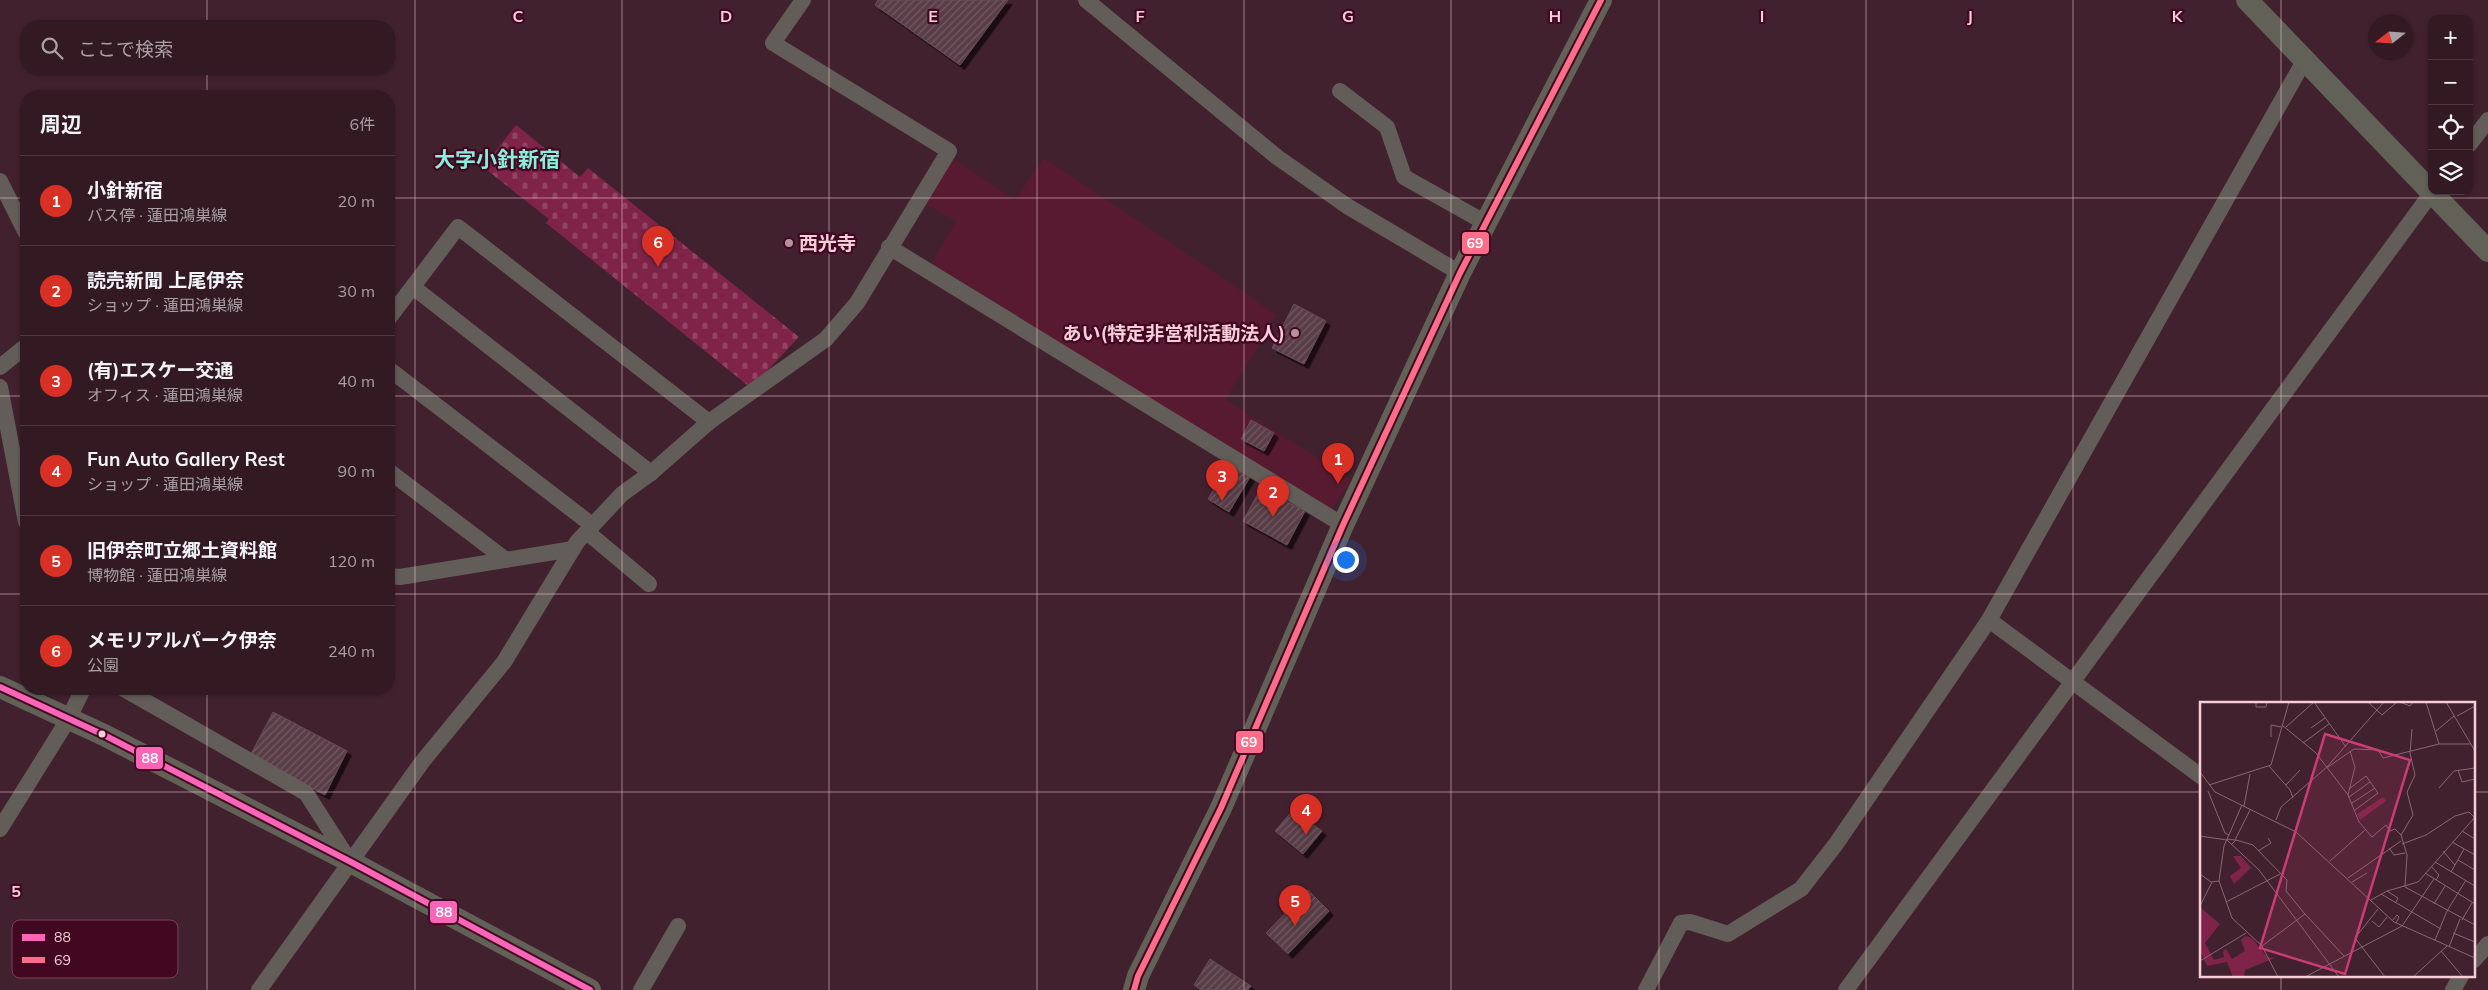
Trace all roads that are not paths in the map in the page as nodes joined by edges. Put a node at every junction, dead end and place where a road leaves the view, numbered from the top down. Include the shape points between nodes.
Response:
1 (803, 0) edge
2 (1086, 0) edge
3 (1601, 0) edge
4 (2247, 0) edge
5 (2304, 61) junction
6 (1340, 91) dead end
7 (2488, 120) edge
8 (2473, 139) edge
9 (0, 181) edge
10 (2428, 187) edge
11 (2431, 195) edge
12 (2436, 195) edge
13 (20, 222) edge
14 (1486, 223) junction
15 (889, 247) junction
16 (2488, 251) edge
17 (1460, 273) junction
18 (413, 286) junction
19 (395, 310) edge
20 (20, 351) edge
21 (0, 367) edge
22 (395, 374) edge
23 (0, 387) edge
24 (709, 422) junction
25 (651, 472) junction
26 (395, 476) edge
27 (20, 491) edge
28 (1343, 525) junction
29 (589, 528) junction
30 (572, 549) junction
31 (506, 560) junction
32 (395, 577) edge
33 (649, 584) dead end
34 (1989, 620) junction
35 (2072, 682) junction
36 (0, 687) edge
37 (80, 695) edge
38 (134, 695) edge
39 (69, 718) junction
40 (2200, 776) edge
41 (0, 829) edge
42 (350, 862) junction
43 (678, 926) dead end
44 (2488, 944) edge
45 (2476, 958) edge
46 (2460, 978) edge
47 (259, 990) edge
48 (590, 990) edge
49 (641, 990) edge
50 (1134, 990) edge
51 (1646, 990) edge
52 (1846, 990) edge
53 (2453, 990) edge

1 - 15 street via 773,43 949,151
2 - 17 street via 1277,156 1347,206
3 - 14 main road
4 - 5 main road
5 - 10 main road
5 - 34 street
6 - 14 street via 1387,128 1404,177
7 - 8 street
9 - 13 street
11 - 35 street
12 - 16 main road
14 - 17 main road
15 - 24 street via 857,303 826,339
15 - 28 street
17 - 28 main road
18 - 19 street
18 - 24 street via 458,227
18 - 25 street
20 - 21 street
22 - 29 street
23 - 27 street
24 - 25 street
25 - 29 street via 622,494
26 - 31 street
28 - 50 main road via 1221,808
29 - 30 street
29 - 33 street
30 - 31 street
30 - 42 street via 504,662 422,762
31 - 32 street
34 - 35 street
34 - 51 street via 1836,844 1801,889 1728,934 1690,922 1681,923
35 - 40 street
35 - 52 street
36 - 39 main road
37 - 39 street
38 - 42 street via 306,793
39 - 41 street
39 - 42 main road
42 - 47 street
42 - 48 main road
43 - 49 street
44 - 45 street
46 - 53 street

